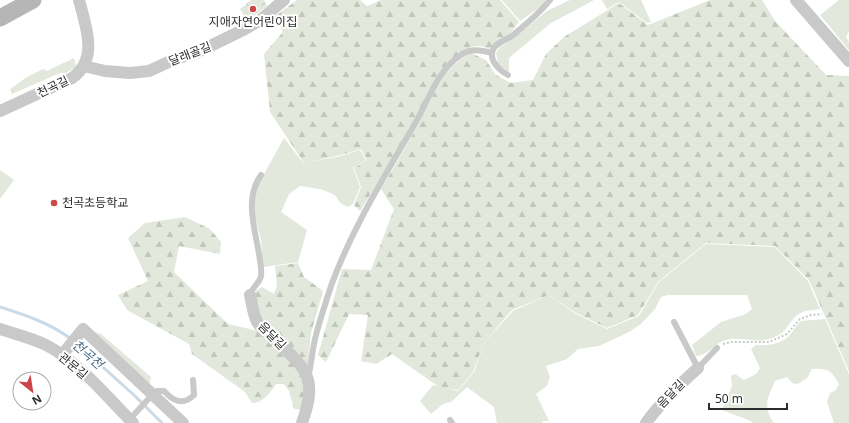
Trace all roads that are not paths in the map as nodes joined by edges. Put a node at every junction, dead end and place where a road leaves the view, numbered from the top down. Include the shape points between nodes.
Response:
1 (80, 0) edge
2 (284, 0) edge
3 (550, 0) edge
4 (796, 0) edge
5 (31, 1) edge
6 (0, 18) edge
7 (492, 53) junction
8 (849, 61) edge
9 (84, 66) junction
10 (508, 75) dead end
11 (0, 111) edge
12 (261, 175) dead end
13 (250, 295) joint
14 (674, 322) dead end
15 (0, 329) edge
16 (717, 348) road end
17 (64, 353) junction
18 (698, 368) junction
19 (308, 378) junction
20 (193, 380) dead end
21 (152, 395) junction
22 (132, 419) edge
23 (183, 423) edge
24 (302, 423) edge
25 (646, 423) edge

1 - 9 street via 89,47
2 - 9 street, 달래골길 via 245,29 196,53 148,71 130,73
3 - 7 lane via 543,9 497,45
4 - 8 street
5 - 6 street
7 - 10 lane via 496,66
7 - 19 lane via 478,49 470,50 449,64 438,79 346,249 316,335
9 - 11 street, 천곡길 via 72,78
12 - 13 lane, 음달길 via 255,186 251,212 261,276
13 - 19 street, 음달길 via 257,322 298,360
14 - 18 lane
15 - 17 street, 관문길
16 - 18 lane
17 - 21 street via 83,328
17 - 22 street, 관문길
18 - 25 street, 음달길 via 669,394
19 - 24 street, 음달길 via 310,393
20 - 21 lane via 194,395 187,400 175,401 161,390
21 - 22 lane
21 - 23 street

